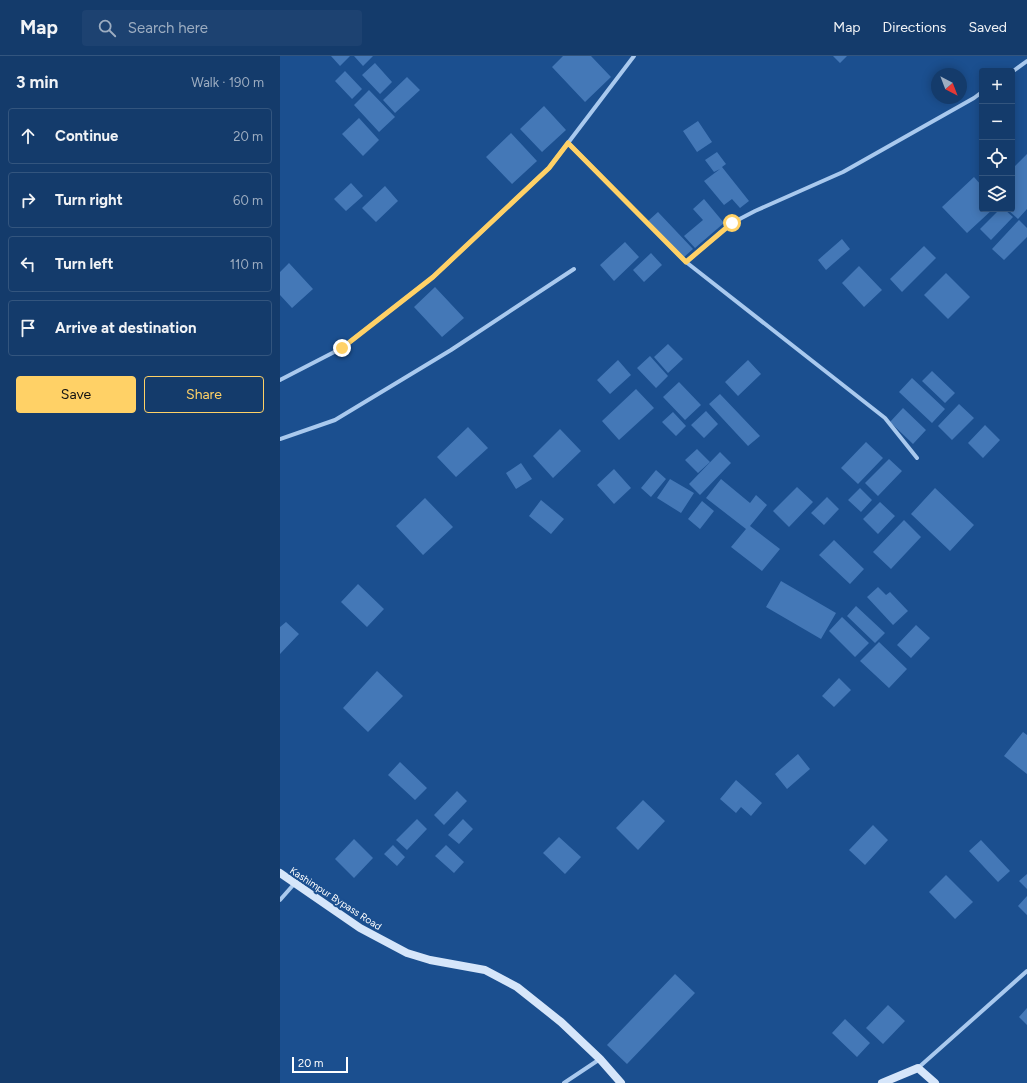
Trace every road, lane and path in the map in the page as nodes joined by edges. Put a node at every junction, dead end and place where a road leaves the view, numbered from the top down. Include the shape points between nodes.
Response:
1 (634, 56) edge
2 (1027, 61) edge
3 (1015, 70) edge
4 (979, 94) edge
5 (568, 143) junction
6 (686, 262) junction
7 (574, 269) dead end
8 (280, 380) edge
9 (280, 439) edge
10 (917, 458) dead end
11 (280, 873) edge
12 (295, 883) junction
13 (280, 900) edge
14 (1027, 971) edge
15 (600, 1059) junction
16 (918, 1068) junction
17 (564, 1083) edge
18 (620, 1083) edge
19 (882, 1083) edge
20 (935, 1083) edge

1 - 5 street
2 - 3 street
4 - 6 street via 844,172 732,223
5 - 6 street
5 - 8 street via 549,168 433,277 342,348
6 - 10 street via 885,418
7 - 9 street via 451,350 335,420
11 - 12 main road, Kashimpur Bypass Road
12 - 13 street
12 - 15 main road, Kashimpur Bypass Road via 360,928 407,953 485,970 517,987 561,1022
14 - 16 street
15 - 17 street
15 - 18 main road, Kashimpur Bypass Road
16 - 19 main road
16 - 20 main road

